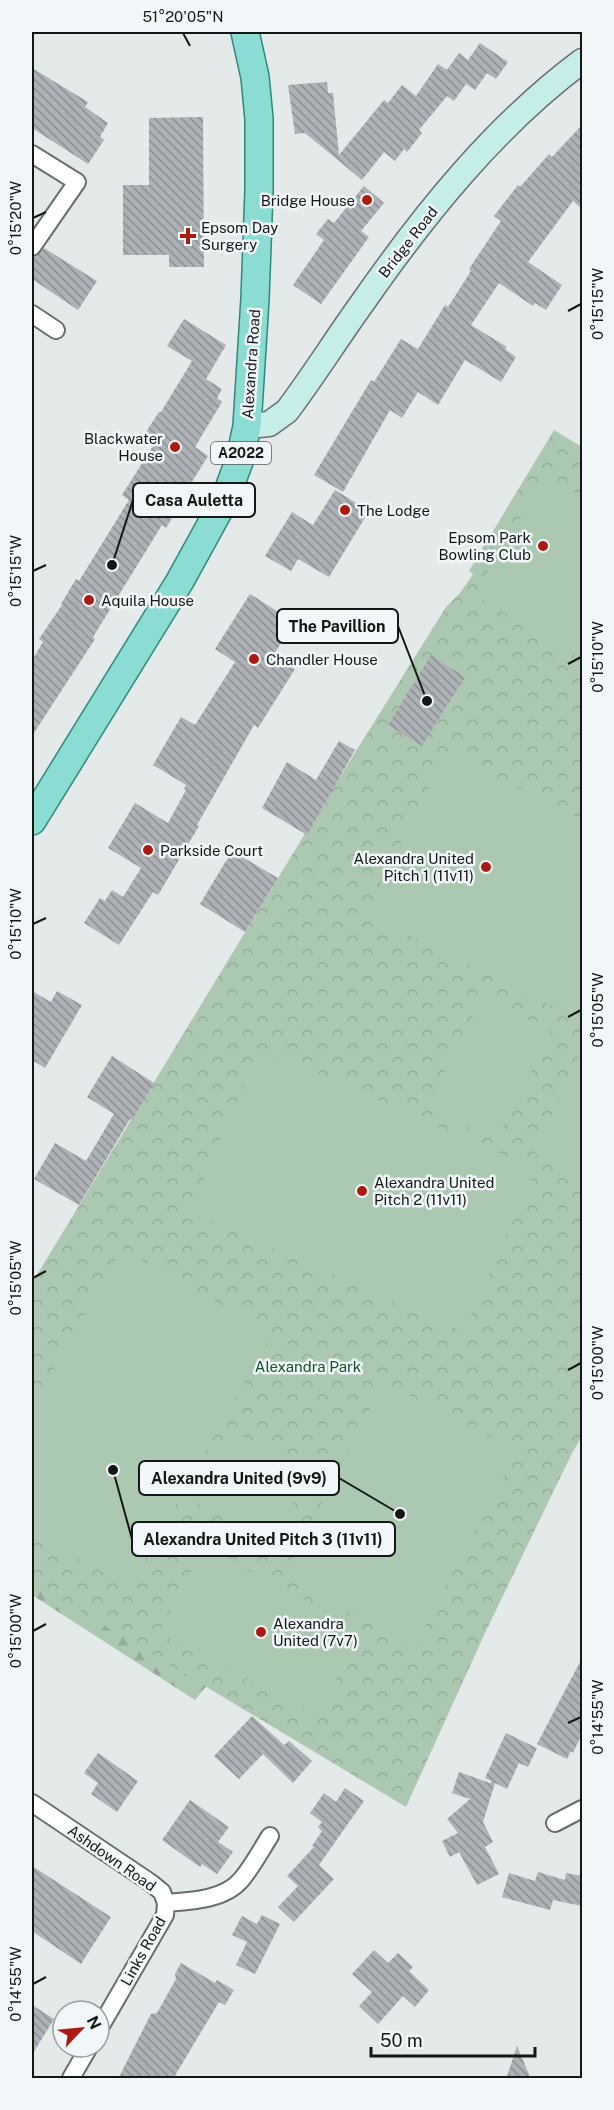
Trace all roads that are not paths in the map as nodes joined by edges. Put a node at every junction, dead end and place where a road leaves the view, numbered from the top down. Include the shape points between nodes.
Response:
1 (245, 32) edge
2 (582, 61) edge
3 (32, 154) edge
4 (32, 247) edge
5 (32, 314) edge
6 (56, 330) dead end
7 (247, 426) junction
8 (32, 821) edge
9 (32, 1803) edge
10 (582, 1809) edge
11 (555, 1823) dead end
12 (270, 1836) dead end
13 (166, 1903) junction
14 (111, 2008) edge
15 (82, 2059) edge
16 (71, 2079) edge

1 - 7 main road, Alexandra Road / A2022 via 260,119 256,288
2 - 7 main road, Bridge Road via 530,104 476,158 403,246 288,411 269,424
3 - 4 street via 77,182
5 - 6 street
7 - 8 main road, Alexandra Road / A2022 via 239,463 211,526
9 - 13 street, Ashdown Road via 151,1883 162,1892
10 - 11 street
12 - 13 street, Ashdown Road via 241,1881 225,1892
13 - 14 street, Links Road via 165,1915
15 - 16 street

